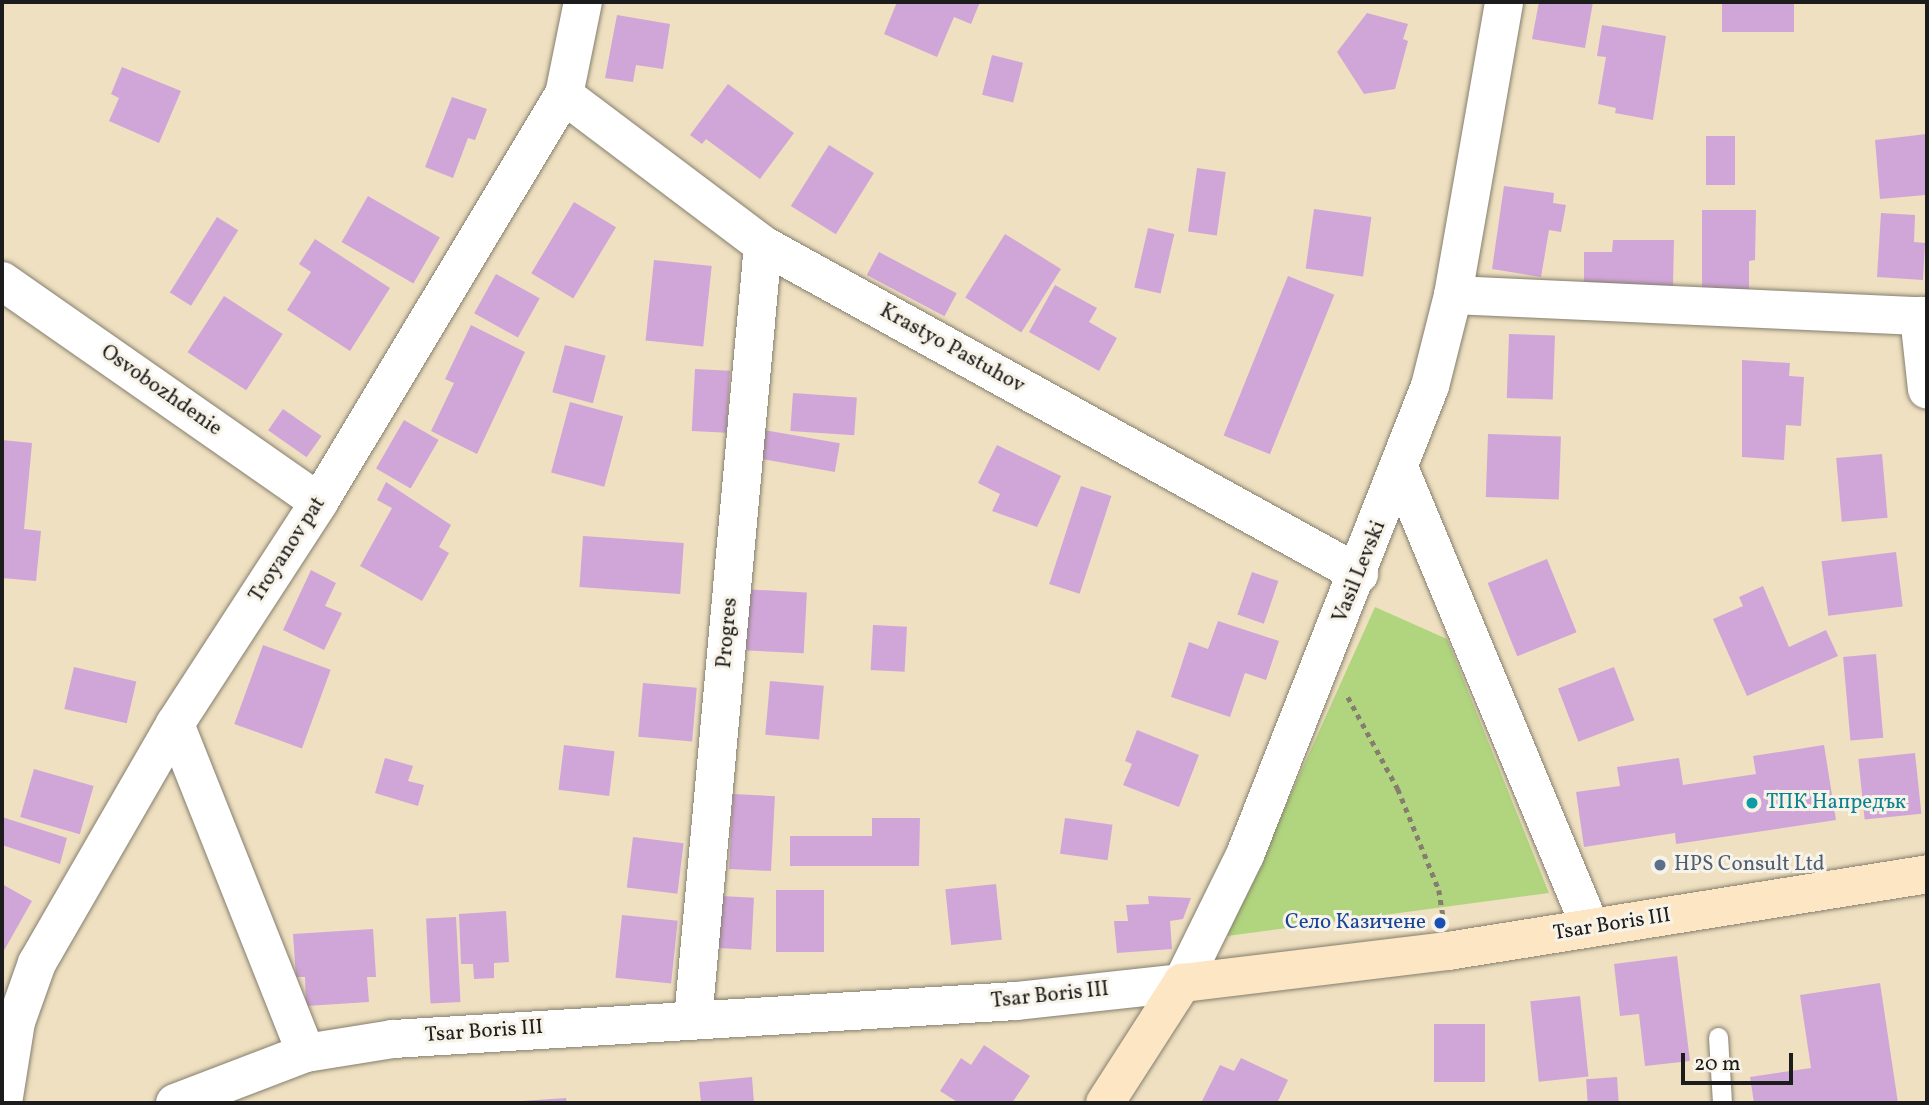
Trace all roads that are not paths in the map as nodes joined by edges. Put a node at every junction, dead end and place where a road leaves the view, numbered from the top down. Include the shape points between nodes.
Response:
1 (583, 2) edge
2 (1504, 2) edge
3 (564, 95) junction
4 (763, 245) junction
5 (2, 281) edge
6 (1453, 295) junction
7 (1923, 316) edge
8 (1927, 390) edge
9 (1400, 470) junction
10 (319, 502) junction
11 (1359, 574) junction
12 (175, 724) junction
13 (1927, 874) edge
14 (1591, 928) junction
15 (1182, 983) junction
16 (693, 1020) junction
17 (1718, 1037) dead end
18 (306, 1054) junction
19 (4, 1087) edge
20 (175, 1103) edge
21 (1105, 1103) edge
22 (1722, 1103) edge

1 - 3 street, Troyanov pat
2 - 6 street, Vasil Levski
3 - 4 street, Krastyo Pastuhov
3 - 10 street, Troyanov pat
4 - 11 street, Krastyo Pastuhov
4 - 16 street, Progres
5 - 10 street, Osvobozhdenie
6 - 7 street
6 - 9 street, Vasil Levski via 1430,386
7 - 8 street
9 - 11 street, Vasil Levski
9 - 14 street
10 - 12 street, Troyanov pat
11 - 15 street, Vasil Levski via 1245,855
12 - 18 street
12 - 19 street, Troyanov pat via 37,963 16,1022
13 - 14 street, Tsar Boris III
14 - 15 street, Tsar Boris III via 1448,951
15 - 16 street, Tsar Boris III via 1016,1001
15 - 21 street, Vasil Levski
16 - 18 street, Tsar Boris III via 393,1039
17 - 22 lane
18 - 20 street, Tsar Boris III

